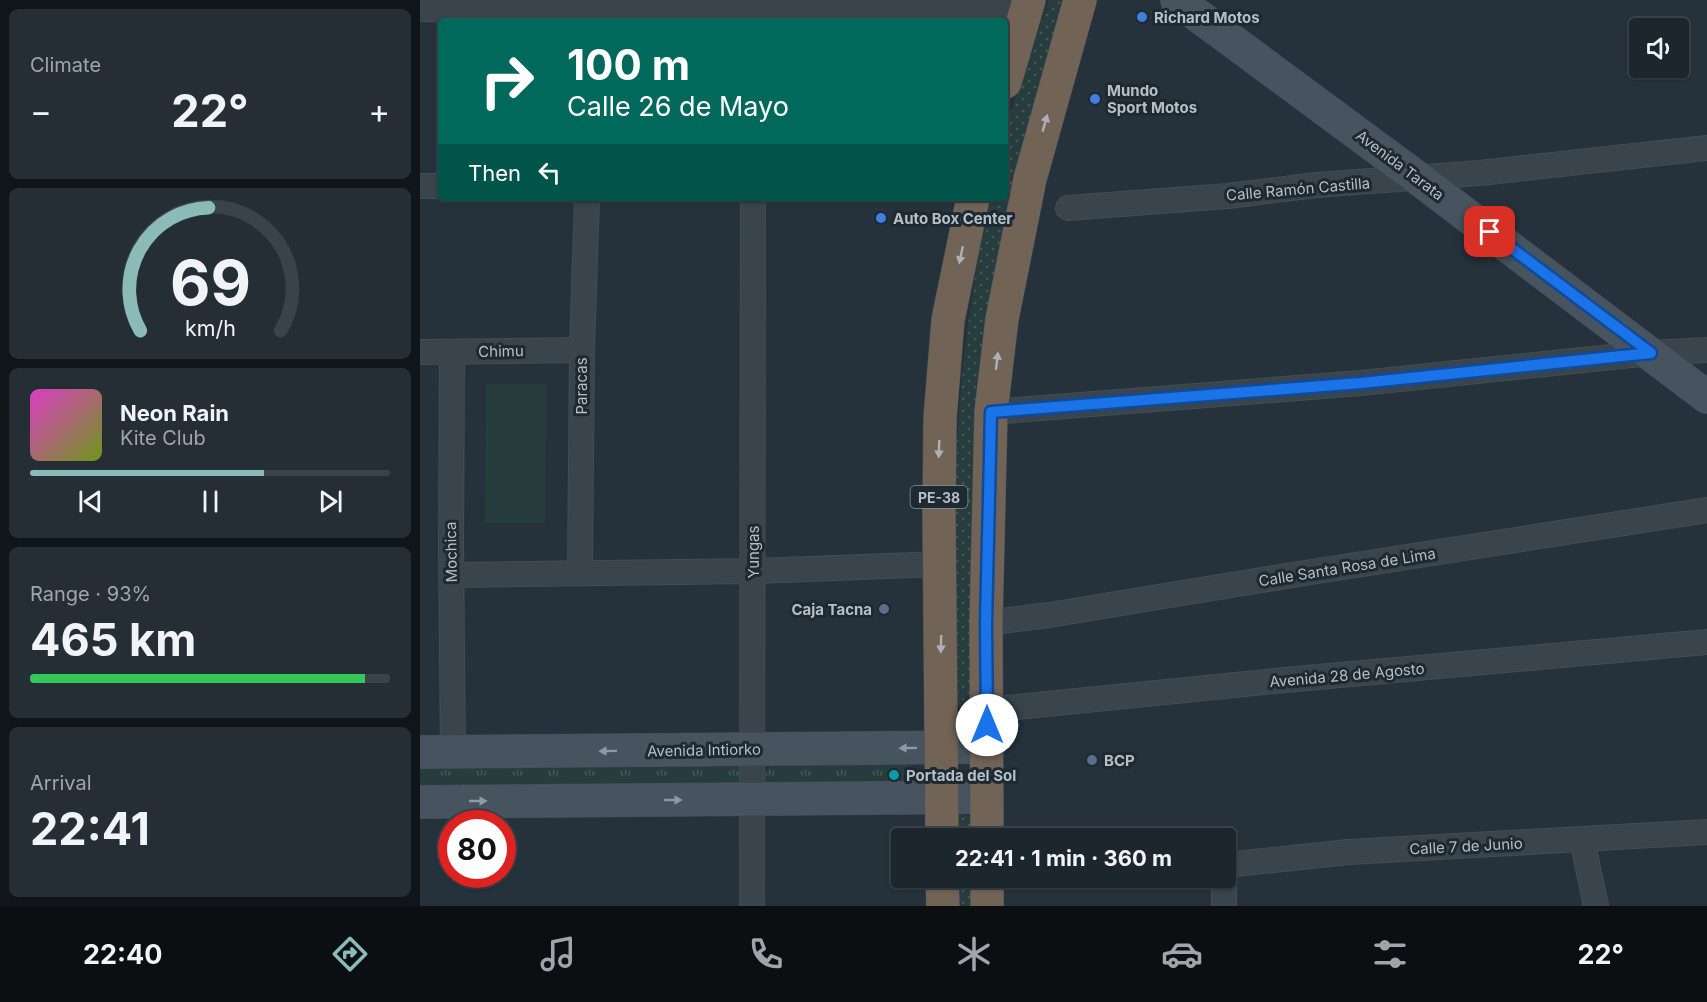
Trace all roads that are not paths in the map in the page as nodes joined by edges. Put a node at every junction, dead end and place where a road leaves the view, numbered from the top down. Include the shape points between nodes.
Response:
1 (421, 0) edge
2 (1080, 0) edge
3 (1177, 0) edge
4 (1028, 4) edge
5 (420, 9) edge
6 (594, 11) edge
7 (1008, 72) edge
8 (1707, 148) edge
9 (1419, 179) junction
10 (420, 186) edge
11 (438, 186) edge
12 (587, 201) edge
13 (753, 201) edge
14 (972, 201) edge
15 (1068, 208) dead end
16 (582, 350) junction
17 (1707, 350) edge
18 (420, 352) edge
19 (452, 352) junction
20 (1651, 353) junction
21 (1707, 397) edge
22 (991, 412) junction
23 (1707, 510) edge
24 (941, 564) junction
25 (753, 571) junction
26 (580, 573) junction
27 (452, 575) junction
28 (986, 623) junction
29 (1707, 642) edge
30 (987, 710) junction
31 (940, 747) junction
32 (987, 747) junction
33 (752, 749) junction
34 (420, 752) edge
35 (453, 752) junction
36 (987, 797) junction
37 (941, 798) junction
38 (752, 800) junction
39 (420, 802) edge
40 (942, 828) edge
41 (987, 828) edge
42 (1707, 832) edge
43 (1582, 840) junction
44 (1236, 865) edge
45 (942, 888) edge
46 (987, 888) edge
47 (1224, 888) edge
48 (752, 906) edge
49 (943, 906) edge
50 (987, 906) edge
51 (1224, 906) edge
52 (1596, 906) edge

1 - 5 street
22 -> 2 highway, PE-38 via 1002,319 1030,179
3 - 9 street, Avenida Tarata
4 - 6 street
4 - 7 highway
5 - 6 street
8 - 9 street, Calle Ramón Castilla
9 - 15 street, Calle Ramón Castilla
9 - 20 street, Avenida Tarata
10 - 11 street
12 - 16 street, Paracas
13 - 25 street, Yungas
14 -> 24 highway, PE-38 via 948,320 943,369
16 - 19 street, Chimu
16 - 26 street, Paracas
17 - 20 street
18 - 19 street, Chimu
19 - 27 street, Mochica
20 - 21 street, Avenida Tarata
20 - 22 street via 1361,383
22 - 28 highway, PE-38
23 - 28 street, Calle Santa Rosa de Lima
24 - 25 street
24 -> 31 highway, PE-38
25 - 26 street
25 - 33 street, Yungas
26 - 27 street
27 - 35 street, Mochica
28 - 30 highway, PE-38
29 - 30 street, Avenida 28 de Agosto
30 - 32 highway, PE-38
31 - 32 street, Avenida Intiorko
31 -> 33 street, Avenida Intiorko
31 - 37 highway, PE-38
32 - 36 highway, PE-38
33 -> 35 street, Avenida Intiorko
33 - 38 street, Yungas
34 - 35 street, Avenida Intiorko
36 - 37 street
36 - 41 highway, PE-38
37 - 38 street
37 - 40 highway, PE-38
39 -> 38 street
38 - 48 street, Yungas
42 - 43 street, Calle 7 de Junio
43 - 44 street, Calle 7 de Junio via 1348,852
43 - 52 street
45 - 49 highway
46 - 50 highway
47 - 51 street

